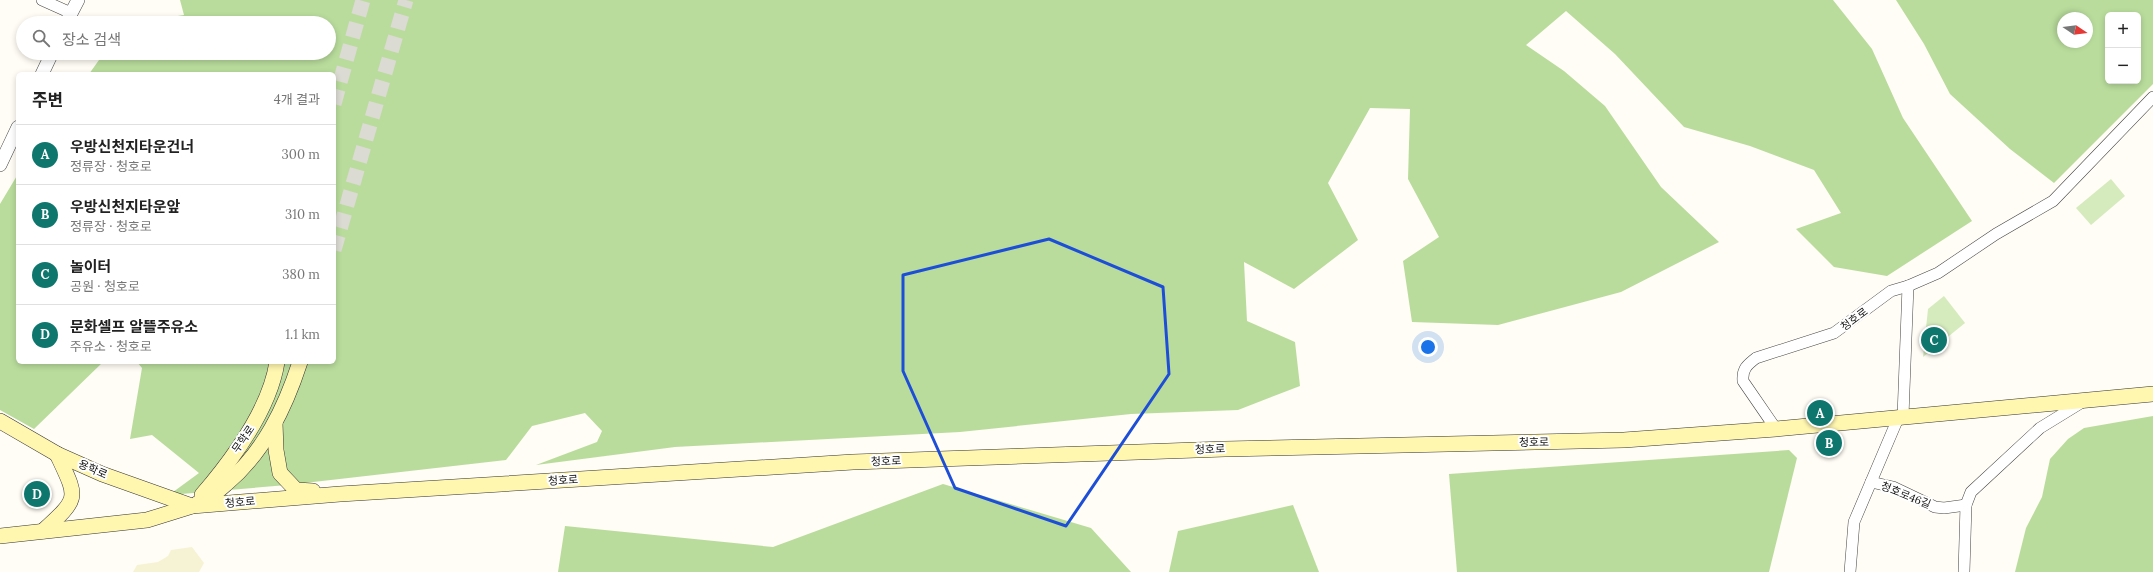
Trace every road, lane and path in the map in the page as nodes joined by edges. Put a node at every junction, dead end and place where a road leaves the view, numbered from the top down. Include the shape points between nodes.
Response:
1 (42, 0) edge
2 (78, 0) edge
3 (66, 16) edge
4 (70, 16) edge
5 (49, 60) edge
6 (43, 72) edge
7 (2153, 97) edge
8 (16, 131) edge
9 (1, 161) edge
10 (1908, 286) junction
11 (277, 364) edge
12 (299, 364) edge
13 (2153, 390) edge
14 (2153, 394) edge
15 (2132, 395) junction
16 (2088, 399) junction
17 (2153, 402) edge
18 (1901, 416) junction
19 (0, 421) edge
20 (275, 423) junction
21 (1776, 429) junction
22 (57, 454) junction
23 (1871, 482) junction
24 (340, 494) junction
25 (1966, 505) junction
26 (192, 506) junction
27 (43, 531) junction
28 (0, 536) edge
29 (1850, 572) edge
30 (1964, 572) edge

1 - 3 street
2 - 4 street
5 - 6 street
7 - 10 street, 청호로 via 2053,201 1996,234 1938,273
8 - 9 street
10 - 18 street
10 - 21 street, 청호로 via 1891,291 1834,333 1756,358 1746,366 1742,372 1743,382
11 - 26 main road, 무학로 via 275,376 257,417 218,476
12 - 20 main road
13 - 15 main road
14 - 15 main road, 청호로
15 - 16 main road, 청호로
15 - 17 main road
16 - 18 main road, 청호로
16 - 25 street, 청호로 via 2040,428 1971,492
18 - 21 main road, 청호로
18 - 23 street, 청호로46길
19 - 22 main road, 용학로
20 - 24 main road via 280,473 296,490
20 - 26 main road via 269,435 241,471 208,499
21 - 24 main road, 청호로 via 1624,440 1225,449 853,462
22 - 26 main road, 용학로 via 102,474
22 - 27 main road via 71,483 73,498 66,510
23 - 25 street, 청호로46길 via 1893,487 1935,507
23 - 29 street, 청호로46길 via 1854,522
24 - 26 main road, 청호로
25 - 30 street, 청호로
26 - 27 main road, 청호로 via 147,520
27 - 28 main road, 청호로

